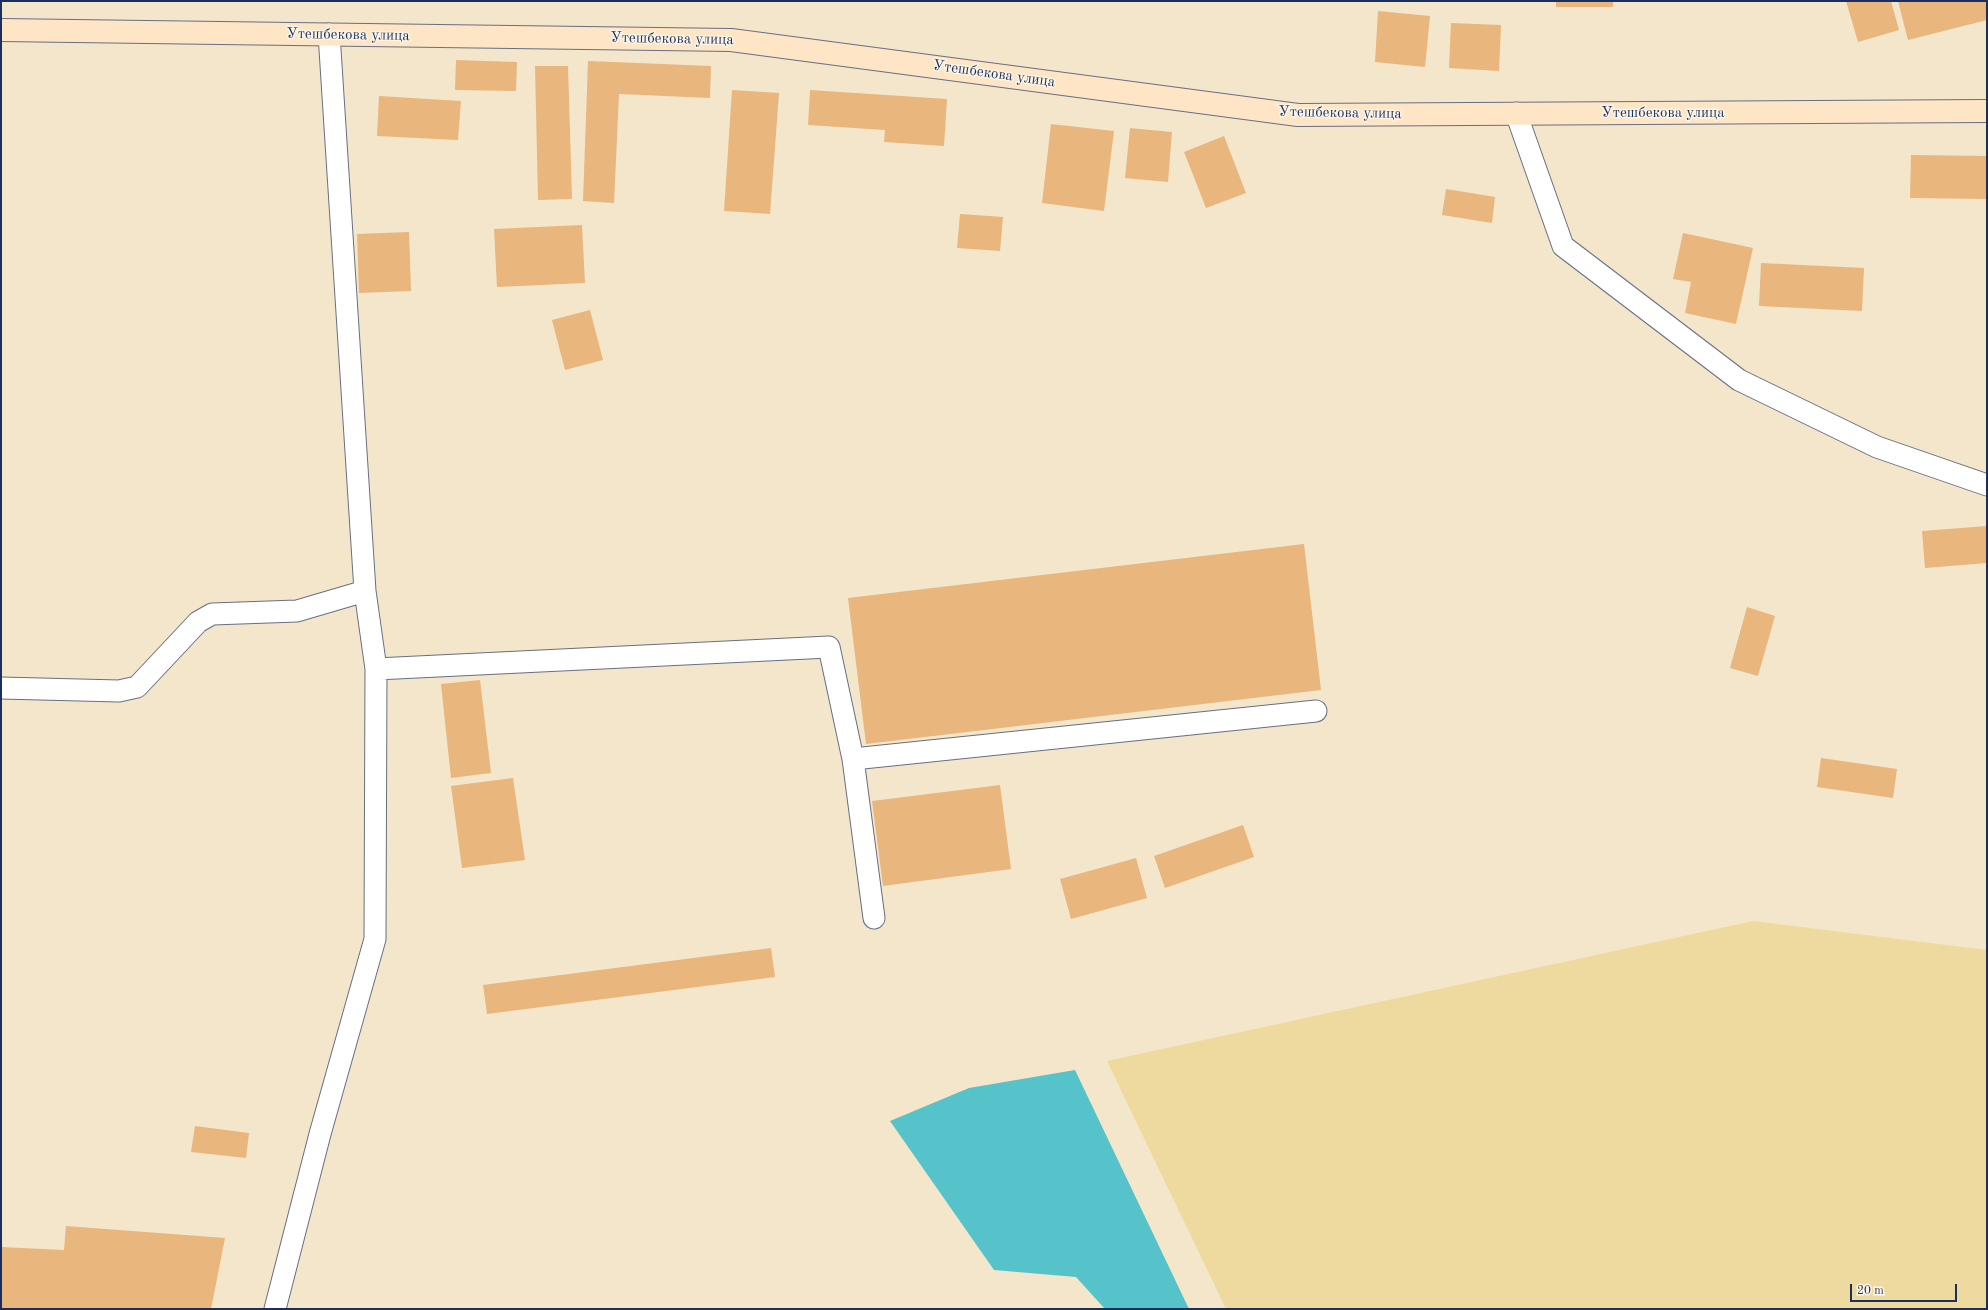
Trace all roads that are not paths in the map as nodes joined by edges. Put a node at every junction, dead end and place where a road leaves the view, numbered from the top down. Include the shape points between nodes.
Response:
1 (1, 30) edge
2 (329, 34) junction
3 (1987, 111) edge
4 (1516, 113) junction
5 (1987, 484) edge
6 (366, 591) junction
7 (376, 669) junction
8 (1, 688) edge
9 (1316, 711) dead end
10 (853, 759) junction
11 (874, 918) dead end
12 (275, 1309) edge

1 - 2 main road, Утешбекова улица
2 - 4 main road, Утешбекова улица via 731,40 1298,115
2 - 6 lane
3 - 4 main road, Утешбекова улица
4 - 5 lane via 1563,246 1739,380 1877,447
6 - 7 lane
6 - 8 lane via 297,611 212,614 198,622 137,687 119,692
7 - 10 lane via 829,647
7 - 12 lane via 375,939 320,1134
9 - 10 lane
10 - 11 lane

